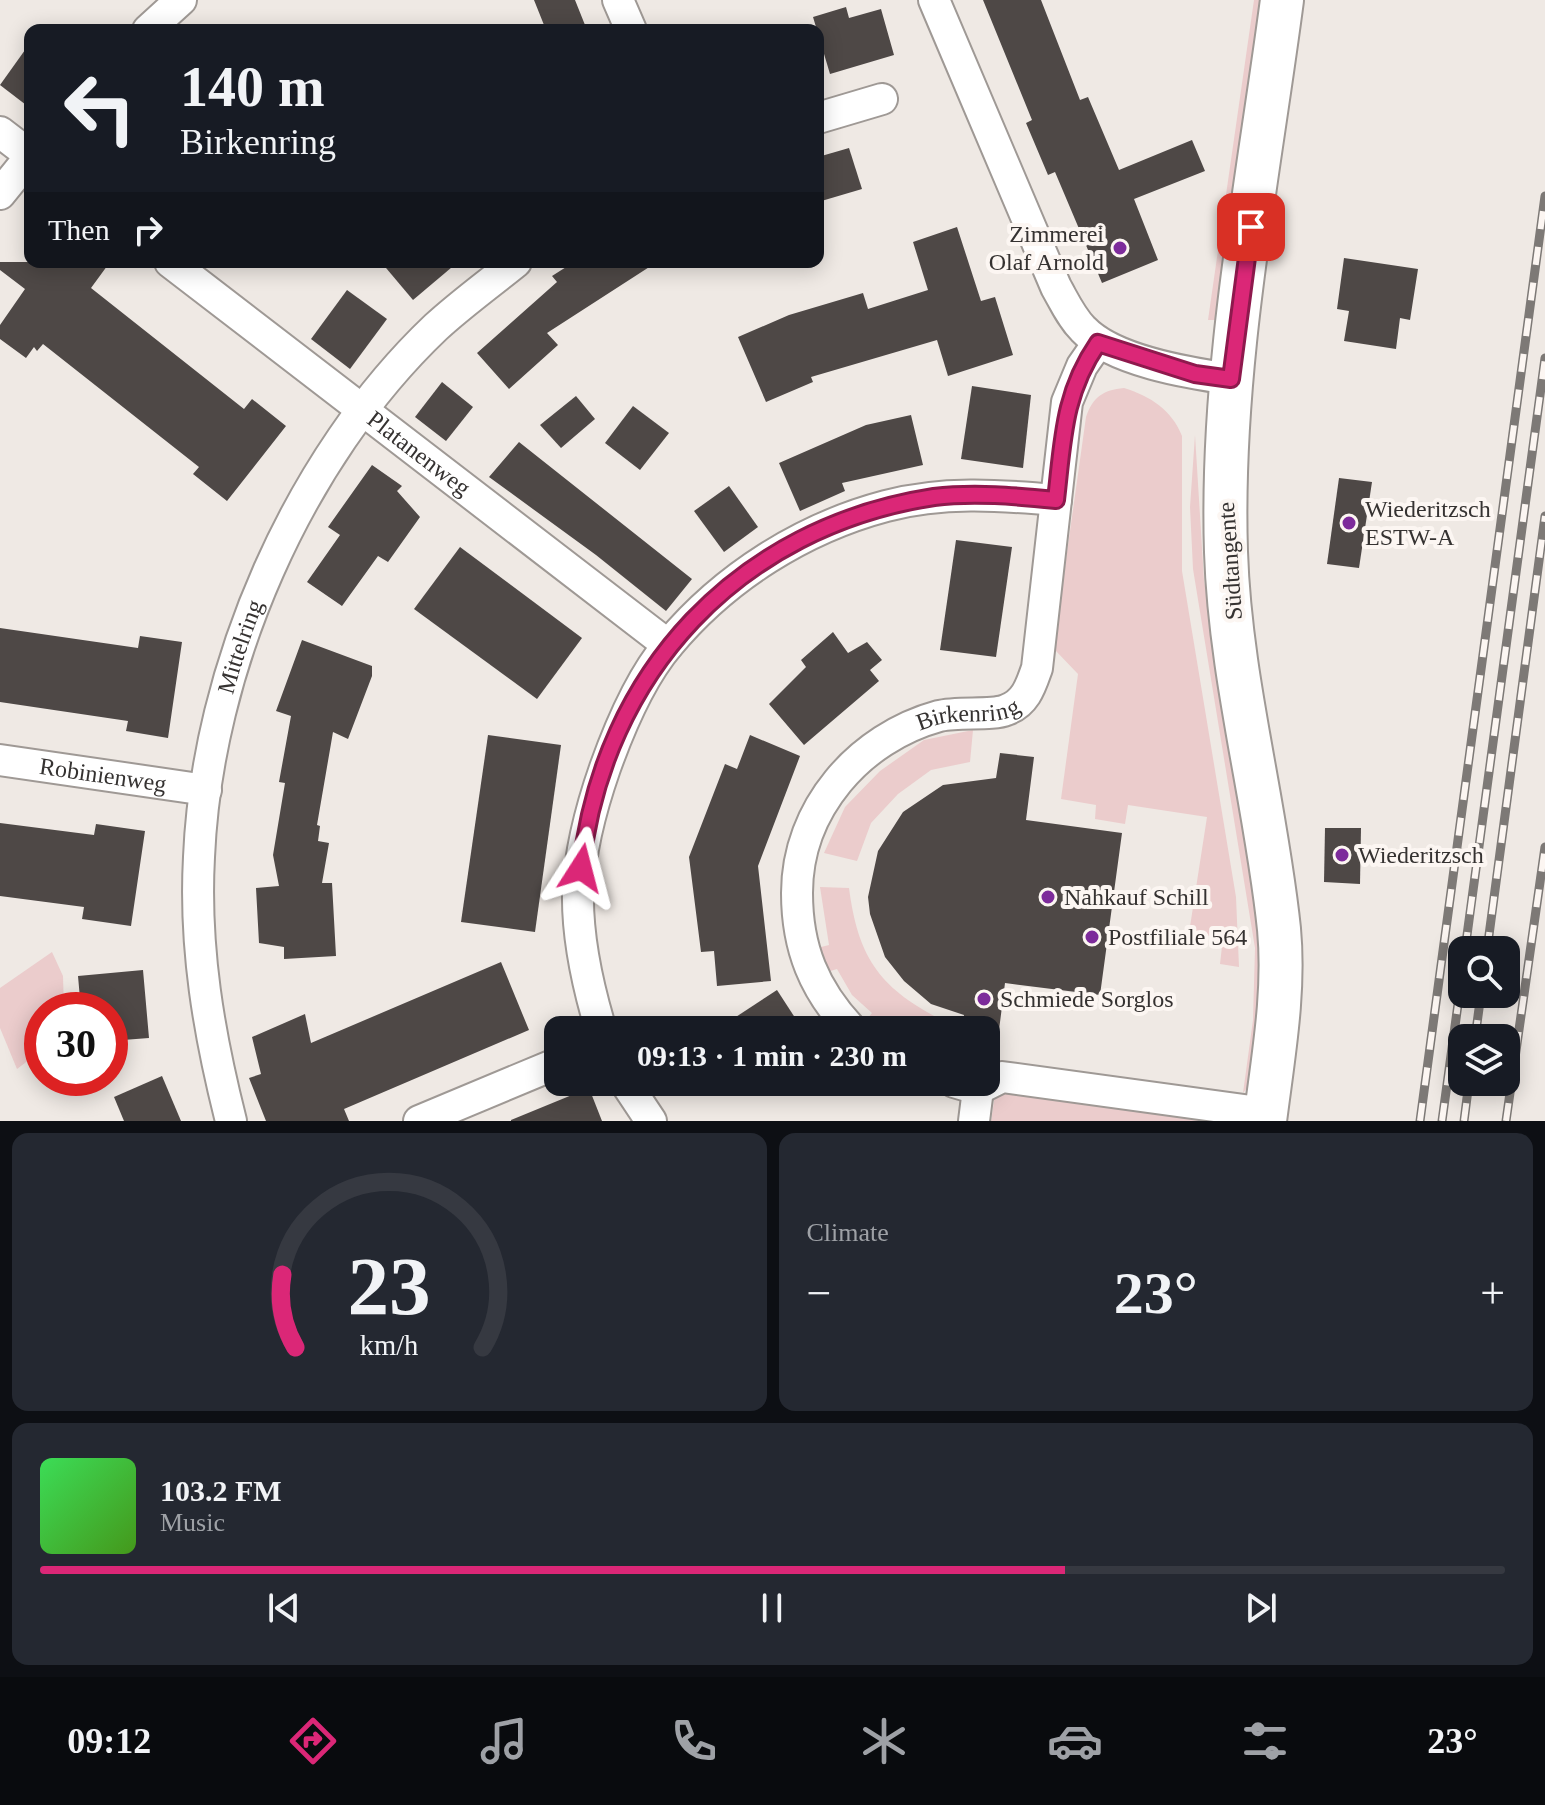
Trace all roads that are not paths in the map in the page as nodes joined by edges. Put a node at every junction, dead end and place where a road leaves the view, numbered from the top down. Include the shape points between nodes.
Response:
1 (181, 0) edge
2 (618, 0) edge
3 (934, 0) edge
4 (1282, 0) edge
5 (155, 24) edge
6 (628, 24) edge
7 (882, 99) dead end
8 (824, 116) edge
9 (0, 132) edge
10 (24, 151) edge
11 (24, 164) edge
12 (0, 194) edge
13 (178, 268) edge
14 (509, 268) edge
15 (1098, 343) junction
16 (1231, 379) junction
17 (363, 411) junction
18 (1056, 500) junction
19 (668, 645) junction
20 (0, 760) edge
21 (206, 790) junction
22 (597, 1016) edge
23 (841, 1016) edge
24 (544, 1069) edge
25 (1000, 1077) edge
26 (634, 1096) edge
27 (968, 1096) edge
28 (1266, 1117) edge
29 (231, 1121) edge
30 (419, 1121) edge
31 (651, 1121) edge
32 (974, 1121) edge

1 - 5 street
2 - 6 street
3 - 15 street via 1056,287 1073,318
4 - 16 street, Südtangente
7 - 8 street
9 - 10 street
11 - 12 street
13 - 17 street, Platanenweg
14 - 17 street, Mittelring via 436,328
15 - 16 street via 1195,374
15 - 18 street, Birkenring via 1067,402
16 - 28 street, Südtangente via 1226,555 1280,940 1281,997
17 - 19 street, Platanenweg
17 - 21 street, Mittelring via 307,493 260,587 234,661
18 - 19 street via 938,497 839,521 782,549 730,584
18 - 23 street, Birkenring via 1037,668 1027,696 1005,711 940,716 892,735 848,766 814,815 797,869 797,929 815,983
19 - 22 street via 615,740 584,843 578,893
20 - 21 street, Robinienweg
21 - 29 street, Mittelring via 199,856 203,984
24 - 30 street
25 - 28 street
26 - 31 street
27 - 32 street

